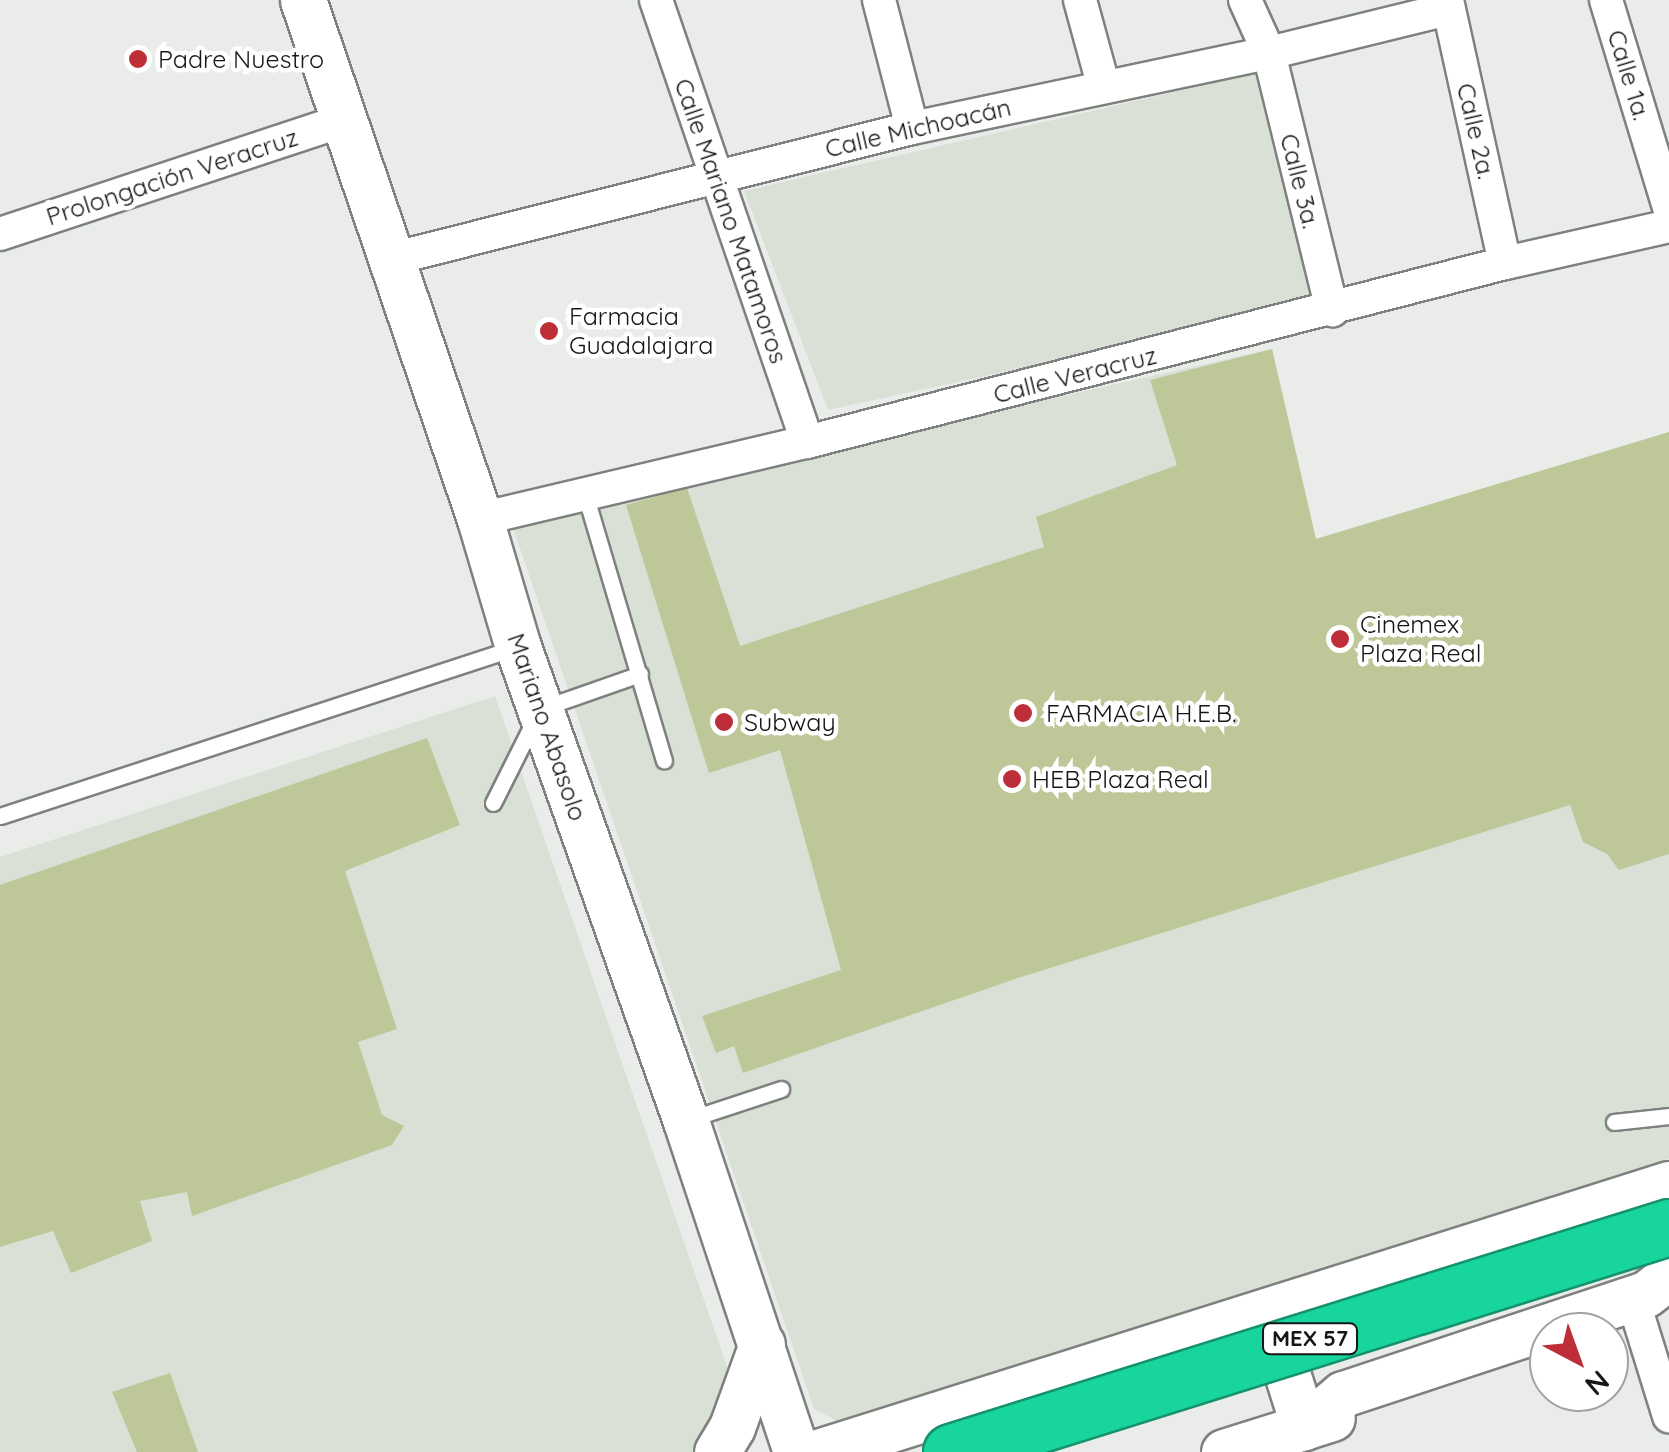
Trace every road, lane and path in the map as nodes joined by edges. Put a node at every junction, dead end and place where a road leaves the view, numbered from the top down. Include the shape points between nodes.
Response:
1 (303, 0) edge
2 (656, 0) edge
3 (879, 0) edge
4 (1080, 0) edge
5 (1245, 0) edge
6 (1606, 0) edge
7 (1447, 4) edge
8 (1269, 53) junction
9 (1103, 84) junction
10 (345, 120) junction
11 (912, 128) junction
12 (713, 178) junction
13 (1669, 208) edge
14 (1669, 226) edge
15 (0, 234) edge
16 (391, 259) junction
17 (1506, 262) junction
18 (1332, 310) junction
19 (807, 442) junction
20 (585, 494) junction
21 (480, 519) junction
22 (518, 647) junction
23 (640, 674) junction
24 (540, 709) junction
25 (664, 761) dead end
26 (493, 803) dead end
27 (0, 816) edge
28 (781, 1089) dead end
29 (1669, 1116) edge
30 (686, 1121) junction
31 (1614, 1122) dead end
32 (1669, 1184) edge
33 (1669, 1227) edge
34 (1530, 1228) junction
35 (1669, 1262) edge
36 (1669, 1276) edge
37 (1636, 1320) edge
38 (762, 1344) junction
39 (1529, 1356) edge
40 (1669, 1416) edge
41 (1308, 1440) edge
42 (716, 1452) edge
43 (796, 1452) edge
44 (818, 1452) edge
45 (951, 1452) edge
46 (1064, 1452) edge
47 (1224, 1452) edge

1 - 10 street, Mariano Abasolo
2 - 12 street, Calle Mariano Matamoros
3 - 11 street
4 - 9 street
5 - 8 street, Calle 3a.
6 - 13 street, Calle 1a.
7 - 8 street, Calle Michoacán
7 - 17 street, Calle 2a.
8 - 9 street, Calle Michoacán
8 - 18 street, Calle 3a.
9 - 11 street, Calle Michoacán
10 - 15 street, Prolongación Veracruz
10 - 16 street, Mariano Abasolo
11 - 12 street, Calle Michoacán
12 - 16 street, Calle Michoacán
12 - 19 street, Calle Mariano Matamoros
14 - 17 street, Calle Veracruz
16 - 21 street, Mariano Abasolo
17 - 18 street, Calle Veracruz
18 - 19 street, Calle Veracruz
19 - 20 street, Calle Veracruz
20 - 21 street, Calle Veracruz
20 - 23 lane
21 - 22 street, Mariano Abasolo
22 - 24 street, Mariano Abasolo
22 - 27 lane
23 - 24 lane
23 - 25 lane
24 - 26 lane
24 - 30 street, Mariano Abasolo
28 - 30 lane
29 - 31 lane
30 - 38 street, Mariano Abasolo
32 - 34 street
33 - 45 highway, MEX 57, bridge
34 - 41 street via 1511,1250 1474,1272 1285,1345 1285,1376
34 - 44 street
35 - 46 highway, MEX 57
36 - 41 street via 1646,1294 1343,1394
37 - 40 street
38 - 42 street
38 - 43 street, Mariano Abasolo
39 - 41 street
41 - 47 street

